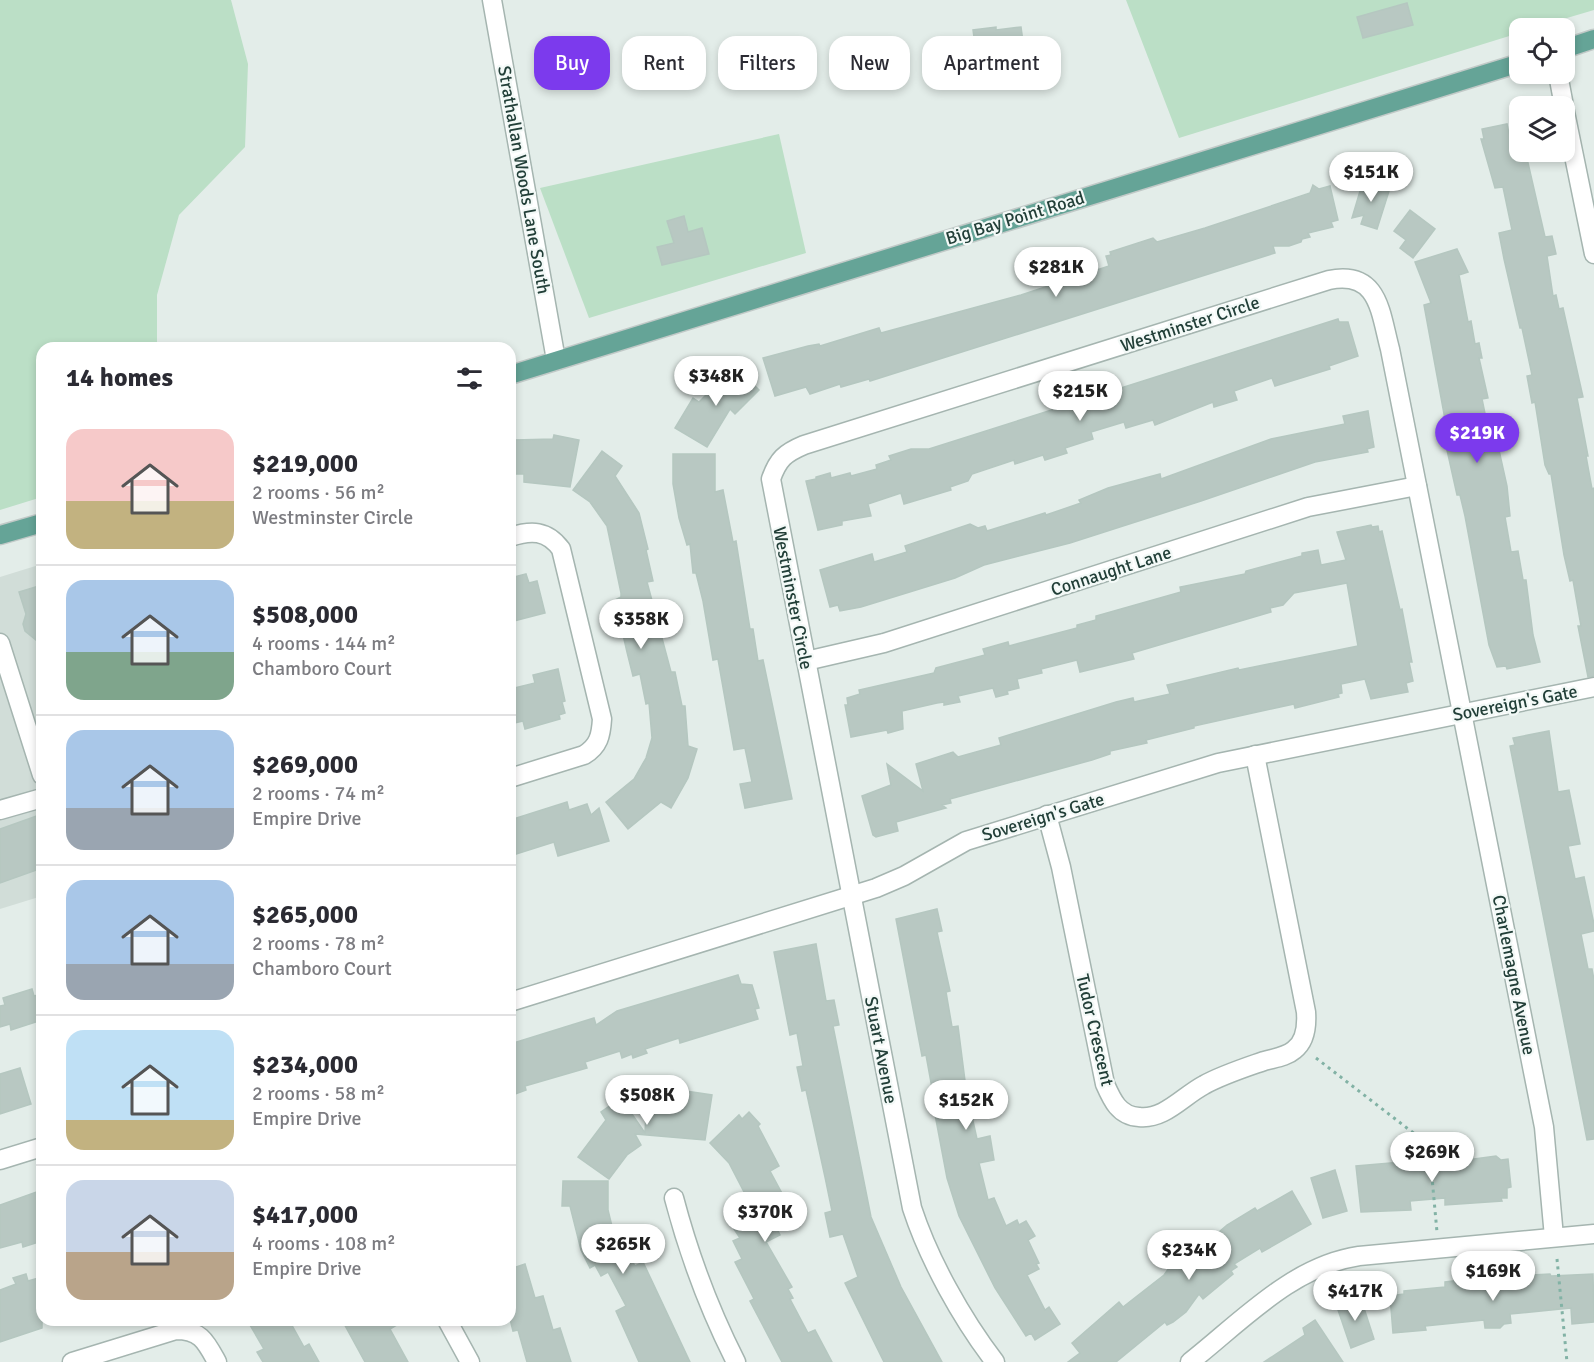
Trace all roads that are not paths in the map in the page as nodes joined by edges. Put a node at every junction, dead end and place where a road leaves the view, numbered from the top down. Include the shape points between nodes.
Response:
1 (492, 0) edge
2 (1594, 39) edge
3 (1575, 45) edge
4 (1509, 66) edge
5 (1575, 161) edge
6 (1594, 254) edge
7 (556, 360) junction
8 (516, 373) edge
9 (1417, 486) junction
10 (36, 525) edge
11 (516, 535) edge
12 (0, 536) edge
13 (0, 643) edge
14 (806, 661) junction
15 (1594, 687) edge
16 (1463, 714) junction
17 (36, 750) edge
18 (1255, 755) junction
19 (516, 776) edge
20 (36, 800) edge
21 (0, 810) edge
22 (1047, 815) junction
23 (851, 895) junction
24 (516, 1000) edge
25 (36, 1149) edge
26 (0, 1160) edge
27 (674, 1198) dead end
28 (1594, 1234) edge
29 (1554, 1237) junction
30 (450, 1326) edge
31 (72, 1362) edge
32 (217, 1362) edge
33 (470, 1362) edge
34 (736, 1362) edge
35 (995, 1362) edge
36 (1190, 1362) edge

1 - 7 street, Strathallan Woods Lane South
2 - 3 main road
4 - 7 main road, Big Bay Point Road
5 - 6 street
7 - 8 main road, Big Bay Point Road
9 - 14 street, Connaught Lane via 1308,507 884,643
9 - 14 street, Westminster Circle via 1379,306 1368,287 1357,279 1329,280 786,452 771,479
9 - 16 street, Westminster Circle
10 - 12 main road
11 - 19 street via 543,533 561,549 602,719 600,738 592,750
13 - 17 street
14 - 23 street, Westminster Circle
15 - 16 street, Sovereign's Gate
16 - 18 street, Sovereign's Gate
16 - 29 street, Charlemagne Avenue via 1544,1126
18 - 22 street, Sovereign's Gate
18 - 22 street, Tudor Crescent via 1306,1012 1305,1034 1295,1050 1204,1085 1149,1118 1123,1112 1113,1103 1105,1084
20 - 21 street
22 - 23 street, Sovereign's Gate via 961,843 904,876
23 - 24 street, Sovereign's Gate
23 - 35 street, Stuart Avenue via 912,1208 919,1230 973,1333
25 - 26 street
27 - 34 street via 714,1319
28 - 29 street
29 - 36 street via 1359,1256 1328,1263 1290,1283
30 - 33 street
31 - 32 street via 176,1330 190,1330 201,1337

